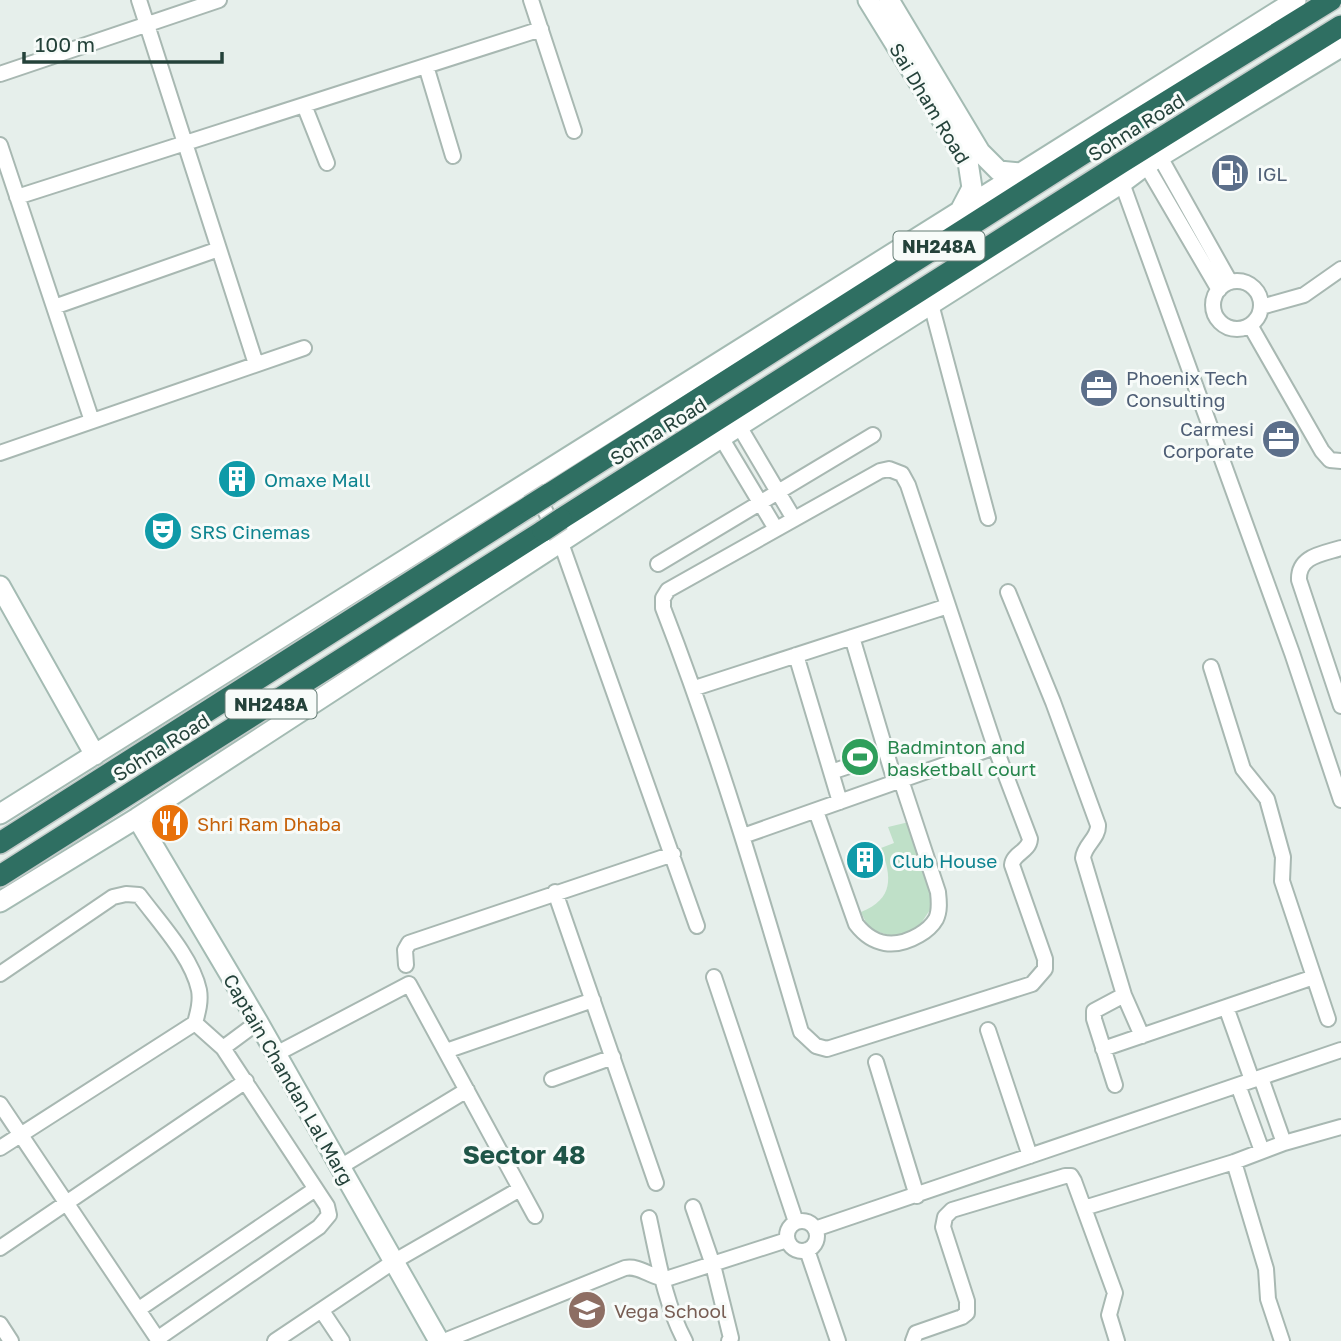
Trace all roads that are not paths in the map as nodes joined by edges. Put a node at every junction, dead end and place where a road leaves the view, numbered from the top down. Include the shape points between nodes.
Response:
1 (139, 0) edge
2 (219, 0) edge
3 (531, 0) edge
4 (868, 0) edge
5 (889, 0) edge
6 (1296, 0) edge
7 (1331, 0) edge
8 (146, 24) junction
9 (1341, 26) edge
10 (541, 29) junction
11 (1341, 47) edge
12 (426, 66) junction
13 (921, 69) junction
14 (0, 74) edge
15 (304, 105) junction
16 (574, 131) dead end
17 (185, 143) junction
18 (0, 145) edge
19 (453, 156) dead end
20 (1153, 161) junction
21 (327, 163) dead end
22 (1020, 173) junction
23 (1122, 183) junction
24 (17, 197) junction
25 (961, 210) junction
26 (219, 248) junction
27 (1341, 269) edge
28 (1225, 286) junction
29 (931, 304) junction
30 (54, 307) junction
31 (1261, 307) junction
32 (1250, 326) junction
33 (304, 348) dead end
34 (256, 364) junction
35 (92, 421) junction
36 (739, 426) junction
37 (873, 435) dead end
38 (722, 439) junction
39 (0, 453) edge
40 (1341, 461) edge
41 (530, 480) junction
42 (778, 491) junction
43 (760, 501) junction
44 (988, 518) dead end
45 (794, 519) junction
46 (776, 529) junction
47 (561, 543) junction
48 (1341, 548) edge
49 (658, 564) dead end
50 (0, 586) edge
51 (1008, 592) dead end
52 (948, 606) junction
53 (852, 636) junction
54 (796, 655) junction
55 (1210, 667) dead end
56 (695, 688) junction
57 (1341, 706) edge
58 (995, 747) junction
59 (94, 755) junction
60 (849, 766) dead end
61 (831, 772) junction
62 (898, 781) junction
63 (1341, 800) edge
64 (840, 802) junction
65 (816, 811) junction
66 (0, 814) edge
67 (137, 818) junction
68 (743, 836) junction
69 (0, 843) edge
70 (673, 854) junction
71 (0, 876) edge
72 (555, 892) junction
73 (0, 902) edge
74 (697, 926) dead end
75 (406, 965) dead end
76 (0, 974) edge
77 (714, 977) dead end
78 (1314, 977) junction
79 (1124, 995) junction
80 (593, 1000) junction
81 (1226, 1007) junction
82 (1328, 1019) dead end
83 (195, 1023) junction
84 (258, 1023) junction
85 (989, 1030) dead end
86 (1142, 1036) junction
87 (223, 1048) junction
88 (1103, 1049) junction
89 (1341, 1050) edge
90 (446, 1051) junction
91 (276, 1054) junction
92 (613, 1057) junction
93 (876, 1062) dead end
94 (552, 1079) dead end
95 (246, 1081) junction
96 (1251, 1081) junction
97 (1115, 1085) dead end
98 (467, 1090) junction
99 (0, 1104) edge
100 (1341, 1127) edge
101 (22, 1134) junction
102 (1284, 1143) junction
103 (0, 1148) edge
104 (1262, 1151) junction
105 (1030, 1156) junction
106 (1234, 1162) junction
107 (340, 1167) junction
108 (656, 1183) dead end
109 (314, 1189) junction
110 (520, 1189) junction
111 (917, 1196) junction
112 (68, 1204) junction
113 (693, 1207) dead end
114 (1084, 1208) junction
115 (535, 1216) dead end
116 (649, 1218) dead end
117 (796, 1222) junction
118 (815, 1229) junction
119 (788, 1240) junction
120 (0, 1248) edge
121 (807, 1250) junction
122 (393, 1262) junction
123 (713, 1265) junction
124 (663, 1279) junction
125 (139, 1310) junction
126 (322, 1311) junction
127 (0, 1324) edge
128 (158, 1340) edge
129 (11, 1341) edge
130 (275, 1341) edge
131 (342, 1341) edge
132 (442, 1341) edge
133 (685, 1341) edge
134 (729, 1341) edge
135 (838, 1341) edge
136 (913, 1341) edge
137 (1117, 1341) edge
138 (1282, 1341) edge

1 - 8 street
2 - 8 street
3 - 10 street
4 - 13 main road, Sai Dham Road
5 - 13 main road, Sai Dham Road
6 - 22 main road
7 - 69 highway, Sohna Road / NH248A, bridge
8 - 14 street
8 - 17 street
9 - 71 highway, Sohna Road / NH248A, bridge
10 - 12 street
10 - 16 street
11 - 20 main road
12 - 15 street
12 - 19 street
13 - 22 main road, Sai Dham Road via 980,152 999,171
13 - 25 main road, Sai Dham Road via 968,162 972,188
15 - 17 street
15 - 21 street
17 - 24 street
17 - 26 street
18 - 24 street
20 - 23 main road
20 - 28 street
22 - 25 main road
23 - 29 main road
23 - 63 street
24 - 30 street
25 - 41 main road
26 - 30 street
26 - 34 street
27 - 31 street via 1304,295
28 - 31 street via 1238,281 1252,286
28 - 32 street via 1213,303 1217,318 1236,329
29 - 36 main road
29 - 44 street
30 - 35 street
31 - 32 street
32 - 40 street via 1322,451 1330,460
33 - 34 street
34 - 35 street
35 - 39 street
36 - 38 main road
36 - 42 street
37 - 42 street
38 - 43 street
38 - 47 main road
41 - 47 street
41 - 59 main road
42 - 43 street
42 - 45 street
43 - 46 street
43 - 49 street
45 - 46 street
45 - 52 street via 880,471 902,474
46 - 56 street via 668,590 663,598
47 - 67 main road
47 - 70 street
48 - 57 street via 1303,562 1299,580
50 - 59 main road
51 - 79 street via 1098,824 1098,833 1083,859
52 - 53 street
52 - 58 street
53 - 54 street
53 - 62 street
54 - 56 street
54 - 61 street
55 - 78 street via 1243,769 1267,799 1283,857 1282,881
56 - 68 street
58 - 62 street
58 - 68 street via 1030,839 1012,865 1045,959 1045,969 1032,984 827,1049 816,1046 801,1032
59 - 66 main road
60 - 61 street
61 - 64 street
62 - 64 street
62 - 65 street via 938,892 936,919 911,939 884,944 856,924
64 - 65 street
65 - 68 street
67 - 73 main road
67 - 84 main road, Captain Chandan Lal Marg
70 - 72 street
70 - 74 street
72 - 75 street via 409,943
72 - 80 street
76 - 83 street via 113,897 139,895 189,963 199,989
77 - 117 street
78 - 81 street
78 - 82 street
79 - 86 street
79 - 88 street via 1094,1011
80 - 90 street
80 - 92 street
81 - 86 street
81 - 96 street
83 - 87 street
83 - 101 street
84 - 87 street
84 - 91 main road, Captain Chandan Lal Marg
85 - 105 street
86 - 88 street
87 - 95 street
88 - 97 street
89 - 96 street
90 - 91 street via 409,984
90 - 98 street
91 - 107 main road, Captain Chandan Lal Marg
92 - 94 street
92 - 108 street
93 - 111 street
95 - 109 street
95 - 112 street
96 - 102 street
96 - 104 street
96 - 105 street
98 - 107 street
98 - 110 street
99 - 101 street
100 - 102 street
101 - 103 street
101 - 112 street
102 - 104 street
104 - 106 street
105 - 111 street
106 - 114 street
106 - 138 street
107 - 122 main road, Captain Chandan Lal Marg
109 - 125 street
109 - 128 street via 329,1215 318,1227
110 - 115 street
110 - 122 street
111 - 118 street
112 - 120 street
112 - 125 street
113 - 123 street
114 - 136 street via 1072,1176 1065,1176 952,1210 943,1227 967,1312 916,1334
114 - 137 street via 1115,1293 1109,1315
116 - 124 street
117 - 118 street
117 - 119 street via 787,1233
118 - 121 street via 813,1245
119 - 121 street via 792,1247
119 - 123 street
121 - 135 street
122 - 126 street
122 - 132 main road, Captain Chandan Lal Marg
123 - 124 street
123 - 134 street
124 - 132 street via 638,1268 625,1268
124 - 133 street
125 - 128 street
126 - 130 street
126 - 131 street
127 - 129 street

